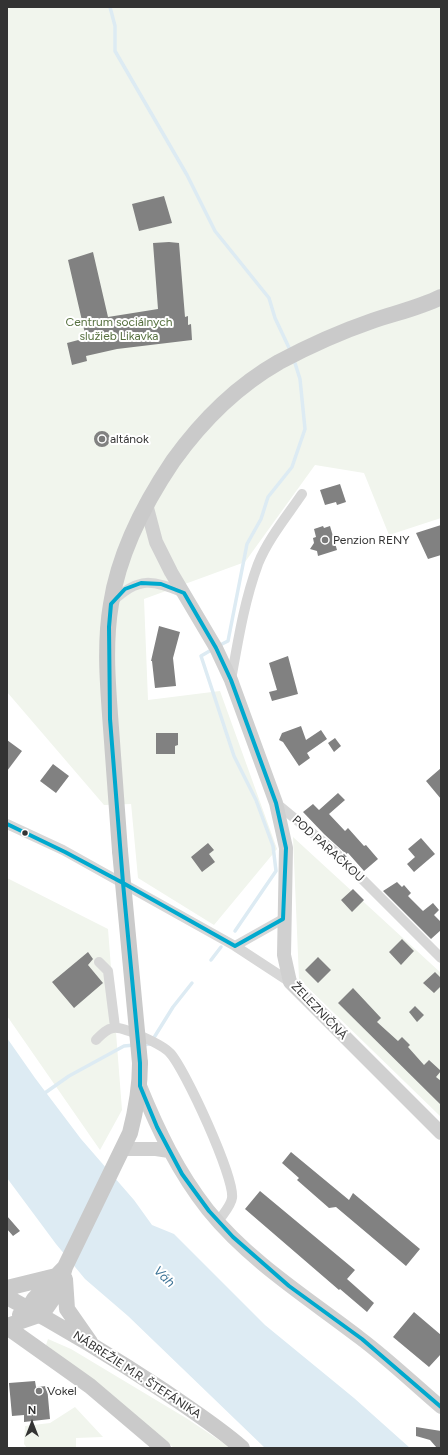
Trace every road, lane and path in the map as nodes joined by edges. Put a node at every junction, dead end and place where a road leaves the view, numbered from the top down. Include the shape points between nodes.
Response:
1 (441, 297) edge
2 (302, 494) dead end
3 (146, 504) junction
4 (184, 593) junction
5 (111, 604) junction
6 (231, 680) junction
7 (276, 803) junction
8 (7, 824) edge
9 (283, 919) junction
10 (235, 946) junction
11 (441, 958) edge
12 (99, 962) dead end
13 (290, 982) junction
14 (115, 1027) junction
15 (96, 1040) dead end
16 (140, 1086) junction
17 (441, 1133) edge
18 (124, 1149) junction
19 (169, 1152) junction
20 (218, 1222) junction
21 (60, 1272) junction
22 (7, 1288) edge
23 (7, 1297) edge
24 (34, 1312) junction
25 (7, 1326) edge
26 (92, 1345) junction
27 (441, 1407) edge
28 (163, 1448) edge
29 (242, 1448) edge

1 - 3 main road via 324,340 258,375 220,406 182,448
2 - 6 street via 274,534 259,563 243,614
3 - 4 street via 156,542
3 - 5 main road via 127,546 116,578
4 - 5 street via 161,584 141,583 125,589
4 - 6 street via 216,648
5 - 16 main road, bridge via 107,671
6 - 7 street
7 - 9 street, ŽELEZNIČNÁ via 286,848
7 - 11 street, POD PARAČKOU via 333,850
8 - 10 street via 63,850
9 - 10 street
9 - 13 street, ŽELEZNIČNÁ via 284,955
10 - 13 street
12 - 14 street via 108,972
13 - 17 street, ŽELEZNIČNÁ
14 - 15 street via 107,1029
14 - 20 street via 165,1048 184,1073 231,1186 232,1200
16 - 18 main road via 136,1110
16 - 19 street
18 - 19 street via 156,1149
18 - 21 main road
19 - 20 street via 195,1193
20 - 27 street via 283,1281 362,1339
21 - 22 main road
21 - 24 main road via 58,1292 47,1307
21 - 26 main road via 67,1309
23 - 24 main road, NÁBREŽIE M.R. ŠTEFÁNIKA
24 - 25 main road
24 - 26 main road, NÁBREŽIE M.R. ŠTEFÁNIKA
25 - 28 main road via 90,1386
26 - 29 main road, NÁBREŽIE M.R. ŠTEFÁNIKA via 197,1414

